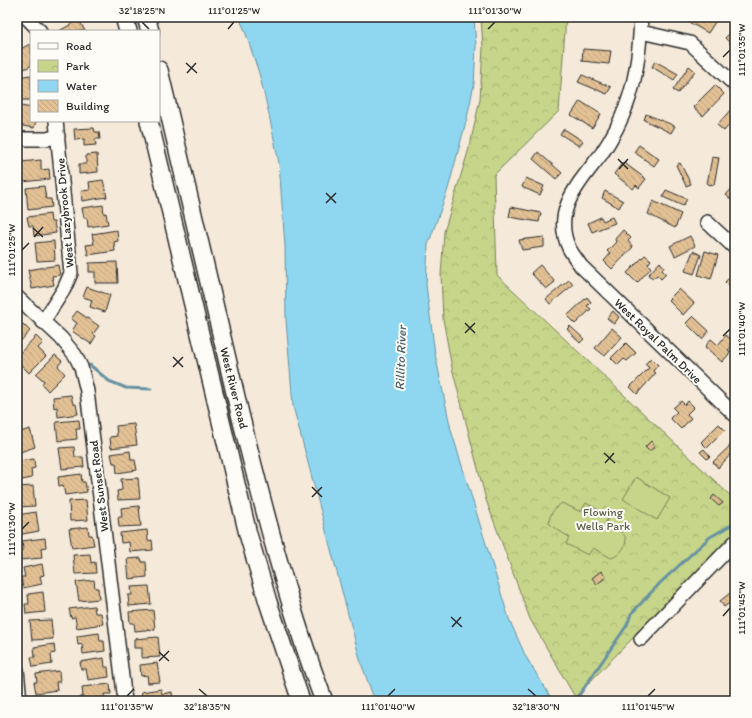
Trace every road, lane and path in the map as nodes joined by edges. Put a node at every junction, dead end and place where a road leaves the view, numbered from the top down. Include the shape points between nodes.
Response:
1 (26, 17) edge
2 (124, 17) edge
3 (146, 17) edge
4 (642, 17) edge
5 (39, 30) edge
6 (128, 30) edge
7 (150, 30) edge
8 (641, 32) junction
9 (160, 74) edge
10 (735, 85) edge
11 (56, 122) edge
12 (149, 122) edge
13 (58, 136) junction
14 (17, 139) edge
15 (707, 222) dead end
16 (200, 244) junction
17 (179, 248) junction
18 (735, 248) edge
19 (17, 297) edge
20 (43, 322) junction
21 (735, 415) edge
22 (735, 542) edge
23 (641, 639) dead end
24 (17, 670) edge
25 (20, 701) edge
26 (125, 701) edge
27 (301, 701) edge
28 (324, 701) edge

1 - 5 street
2 - 6 main road
3 - 7 main road
4 - 8 street, West Royal Palm Drive
8 - 10 street via 690,43
8 - 21 street, West Royal Palm Drive via 627,104 614,133 579,181 566,204 564,229 569,248 581,266
9 - 16 main road, West River Road
11 - 13 street, West Lazybrook Drive
12 - 17 main road, West River Road
13 - 14 street via 47,139
13 - 20 street, West Lazybrook Drive via 71,273
15 - 18 street
16 - 17 main road
16 - 28 main road, West River Road via 265,514 287,591
17 - 27 main road, West River Road via 248,534
19 - 20 street, West Sunset Road
20 - 26 street, West Sunset Road via 61,338 82,367
22 - 23 street
24 - 25 street

